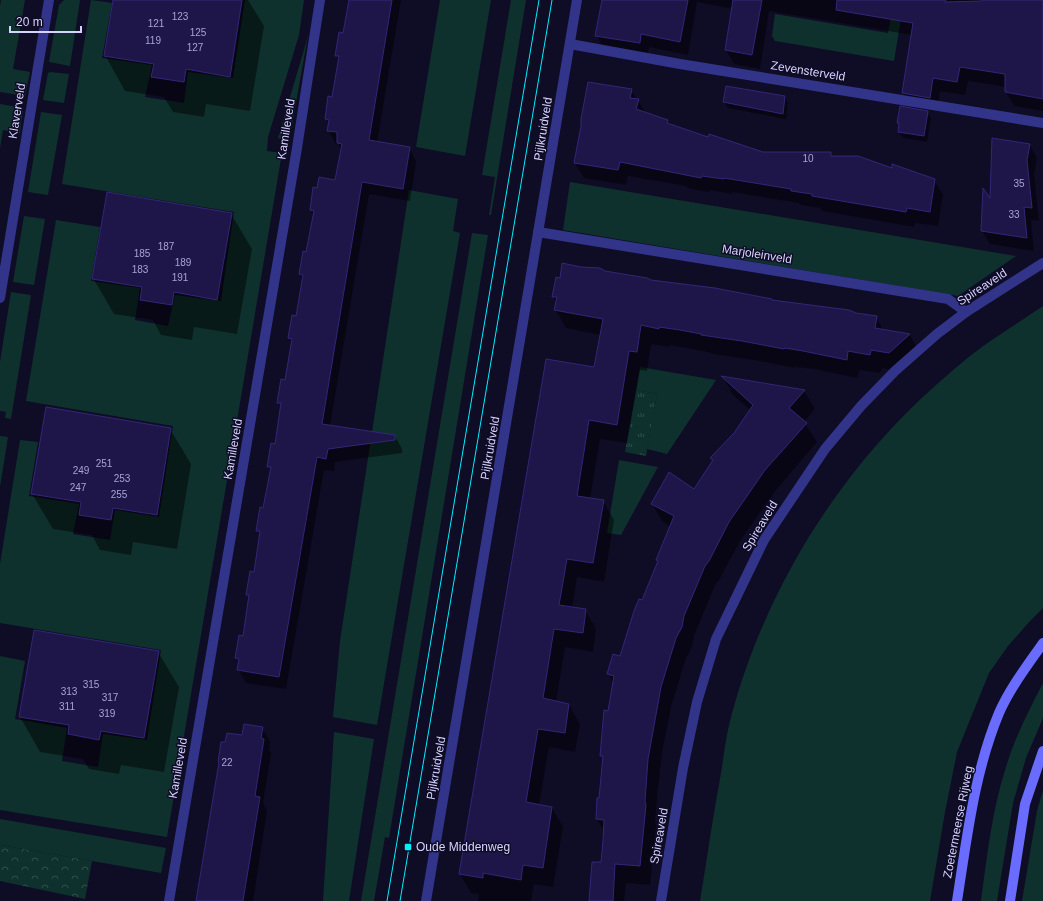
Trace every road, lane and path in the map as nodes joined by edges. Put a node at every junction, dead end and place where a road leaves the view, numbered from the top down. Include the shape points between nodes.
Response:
1 (49, 0) edge
2 (320, 0) edge
3 (577, 0) edge
4 (570, 44) junction
5 (1043, 123) edge
6 (538, 232) junction
7 (1043, 263) edge
8 (0, 298) edge
9 (966, 312) junction
10 (1043, 643) edge
11 (1043, 751) edge
12 (169, 901) edge
13 (426, 901) edge
14 (661, 901) edge
15 (957, 901) edge
16 (1010, 901) edge

1 - 8 street, Klaverveld
2 - 12 street, Kamilleveld
3 - 4 street, Pijlkruidveld
4 - 5 street, Zevensterveld
4 - 6 street, Pijlkruidveld
6 - 9 street, Marjoleinveld via 948,299
6 - 13 street, Pijlkruidveld
7 - 9 street, Spireaveld
9 - 14 street, Spireaveld via 895,371 860,406 825,450 764,540 716,639 697,702 683,768
10 - 15 main road, Zoetermeerse Rijweg via 1017,679 1000,713 982,762
11 - 16 main road via 1025,804

